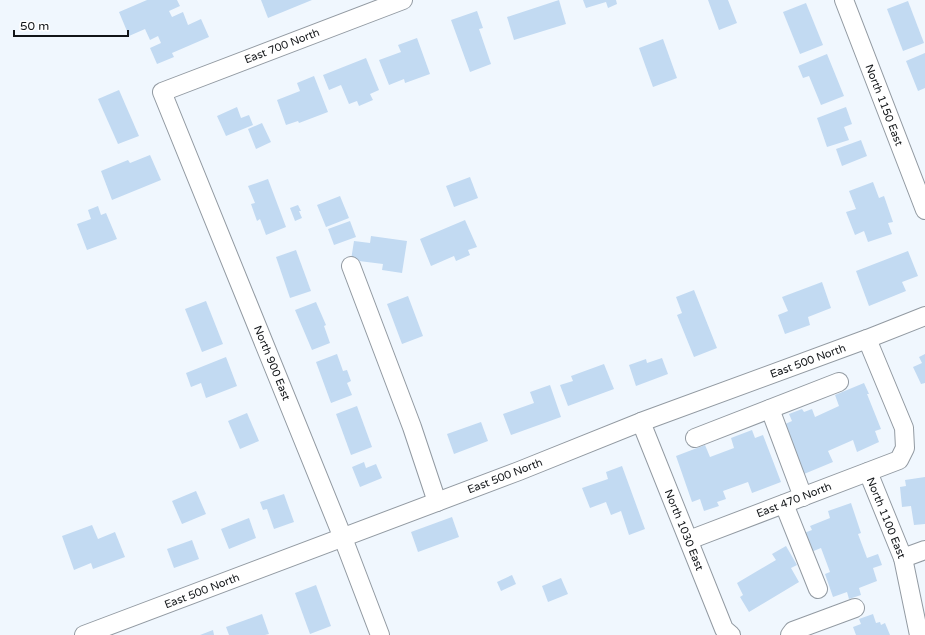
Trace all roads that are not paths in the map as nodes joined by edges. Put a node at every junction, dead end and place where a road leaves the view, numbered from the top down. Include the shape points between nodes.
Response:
1 (403, 0) edge
2 (844, 0) edge
3 (162, 92) joint
4 (925, 210) edge
5 (351, 266) dead end
6 (925, 316) edge
7 (868, 339) junction
8 (839, 382) dead end
9 (770, 409) junction
10 (641, 422) junction
11 (695, 438) dead end
12 (868, 472) junction
13 (803, 497) junction
14 (437, 502) junction
15 (784, 504) junction
16 (343, 538) junction
17 (689, 540) junction
18 (925, 550) edge
19 (903, 558) junction
20 (818, 589) dead end
21 (855, 608) dead end
22 (84, 635) edge
23 (380, 635) edge
24 (731, 635) edge
25 (790, 635) edge
26 (919, 635) edge

1 - 3 street, East 700 North
2 - 4 street, North 1150 East
3 - 16 street, North 900 East
5 - 14 street via 410,420
6 - 7 street, East 500 North
7 - 10 street, East 500 North
7 - 12 street, East 470 North via 904,428 905,448 899,460
8 - 9 street
9 - 11 street
9 - 13 street
10 - 14 street, East 500 North
10 - 17 street, North 1030 East
12 - 13 street, East 470 North
12 - 19 street, North 1100 East
13 - 15 street, East 470 North
14 - 16 street, East 500 North
15 - 17 street, East 470 North
15 - 20 street
16 - 22 street, East 500 North
16 - 23 street, North 900 East
17 - 24 street, North 1030 East via 724,629
18 - 19 street
19 - 26 street, North 1100 East
21 - 25 street

